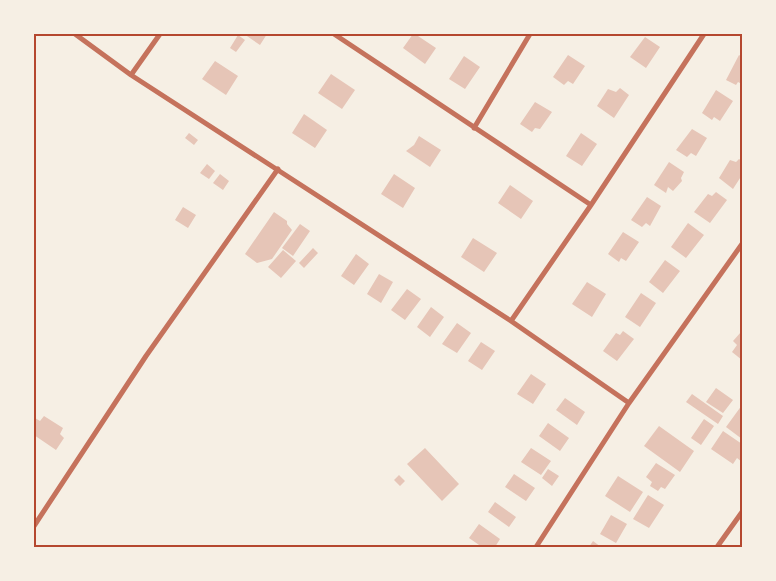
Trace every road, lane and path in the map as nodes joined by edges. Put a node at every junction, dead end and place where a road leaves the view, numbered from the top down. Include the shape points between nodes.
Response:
1 (75, 34) edge
2 (160, 34) edge
3 (334, 34) edge
4 (530, 34) edge
5 (704, 34) edge
6 (132, 75) junction
7 (474, 128) junction
8 (278, 169) junction
9 (591, 206) junction
10 (742, 244) edge
11 (511, 321) junction
12 (629, 403) junction
13 (742, 512) edge
14 (34, 526) edge
15 (536, 547) edge
16 (717, 547) edge

1 - 6 street
2 - 6 street
3 - 7 street
4 - 7 street
5 - 9 street
6 - 8 street
7 - 9 street
8 - 11 street
8 - 14 street via 146,356
9 - 11 street
10 - 12 street
11 - 12 street
12 - 15 street
13 - 16 street

